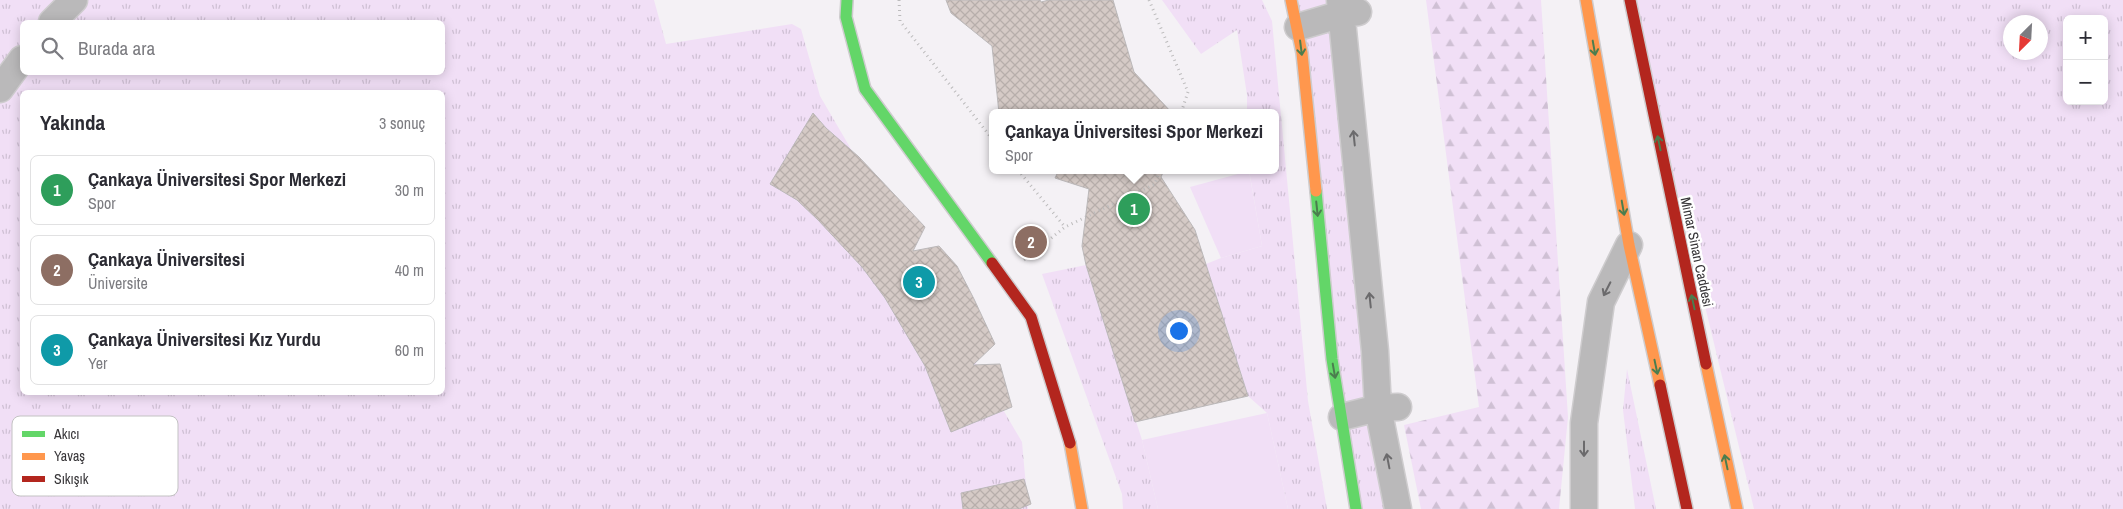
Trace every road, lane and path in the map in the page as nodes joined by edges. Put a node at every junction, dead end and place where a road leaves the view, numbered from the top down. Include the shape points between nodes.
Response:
1 (74, 0) edge
2 (847, 0) edge
3 (900, 0) edge
4 (1149, 0) edge
5 (1291, 0) edge
6 (1586, 0) edge
7 (1630, 0) edge
8 (1347, 8) edge
9 (54, 20) edge
10 (1298, 27) junction
11 (20, 62) edge
12 (0, 89) edge
13 (1182, 109) edge
14 (989, 135) edge
15 (1021, 174) edge
16 (1159, 174) edge
17 (1065, 226) junction
18 (1630, 245) junction
19 (1018, 264) dead end
20 (1388, 407) junction
21 (1342, 418) junction
22 (1082, 509) edge
23 (1356, 509) edge
24 (1398, 509) edge
25 (1584, 509) edge
26 (1687, 509) edge
27 (1737, 509) edge

1 - 9 street
2 - 22 street via 846,17 865,89 1031,317 1068,435
3 - 14 path via 900,21
4 - 13 path via 1188,92
5 - 10 street
6 -> 18 street
27 -> 7 street, Mimar Sinan Caddesi
8 - 10 street
20 -> 8 street via 1374,341
10 -> 21 street via 1332,359
11 - 12 street
15 - 17 path
16 - 17 path via 1155,184
17 - 19 path
18 -> 25 street via 1601,302 1584,423
18 -> 26 street
20 - 21 street
24 -> 20 street
21 - 23 street

